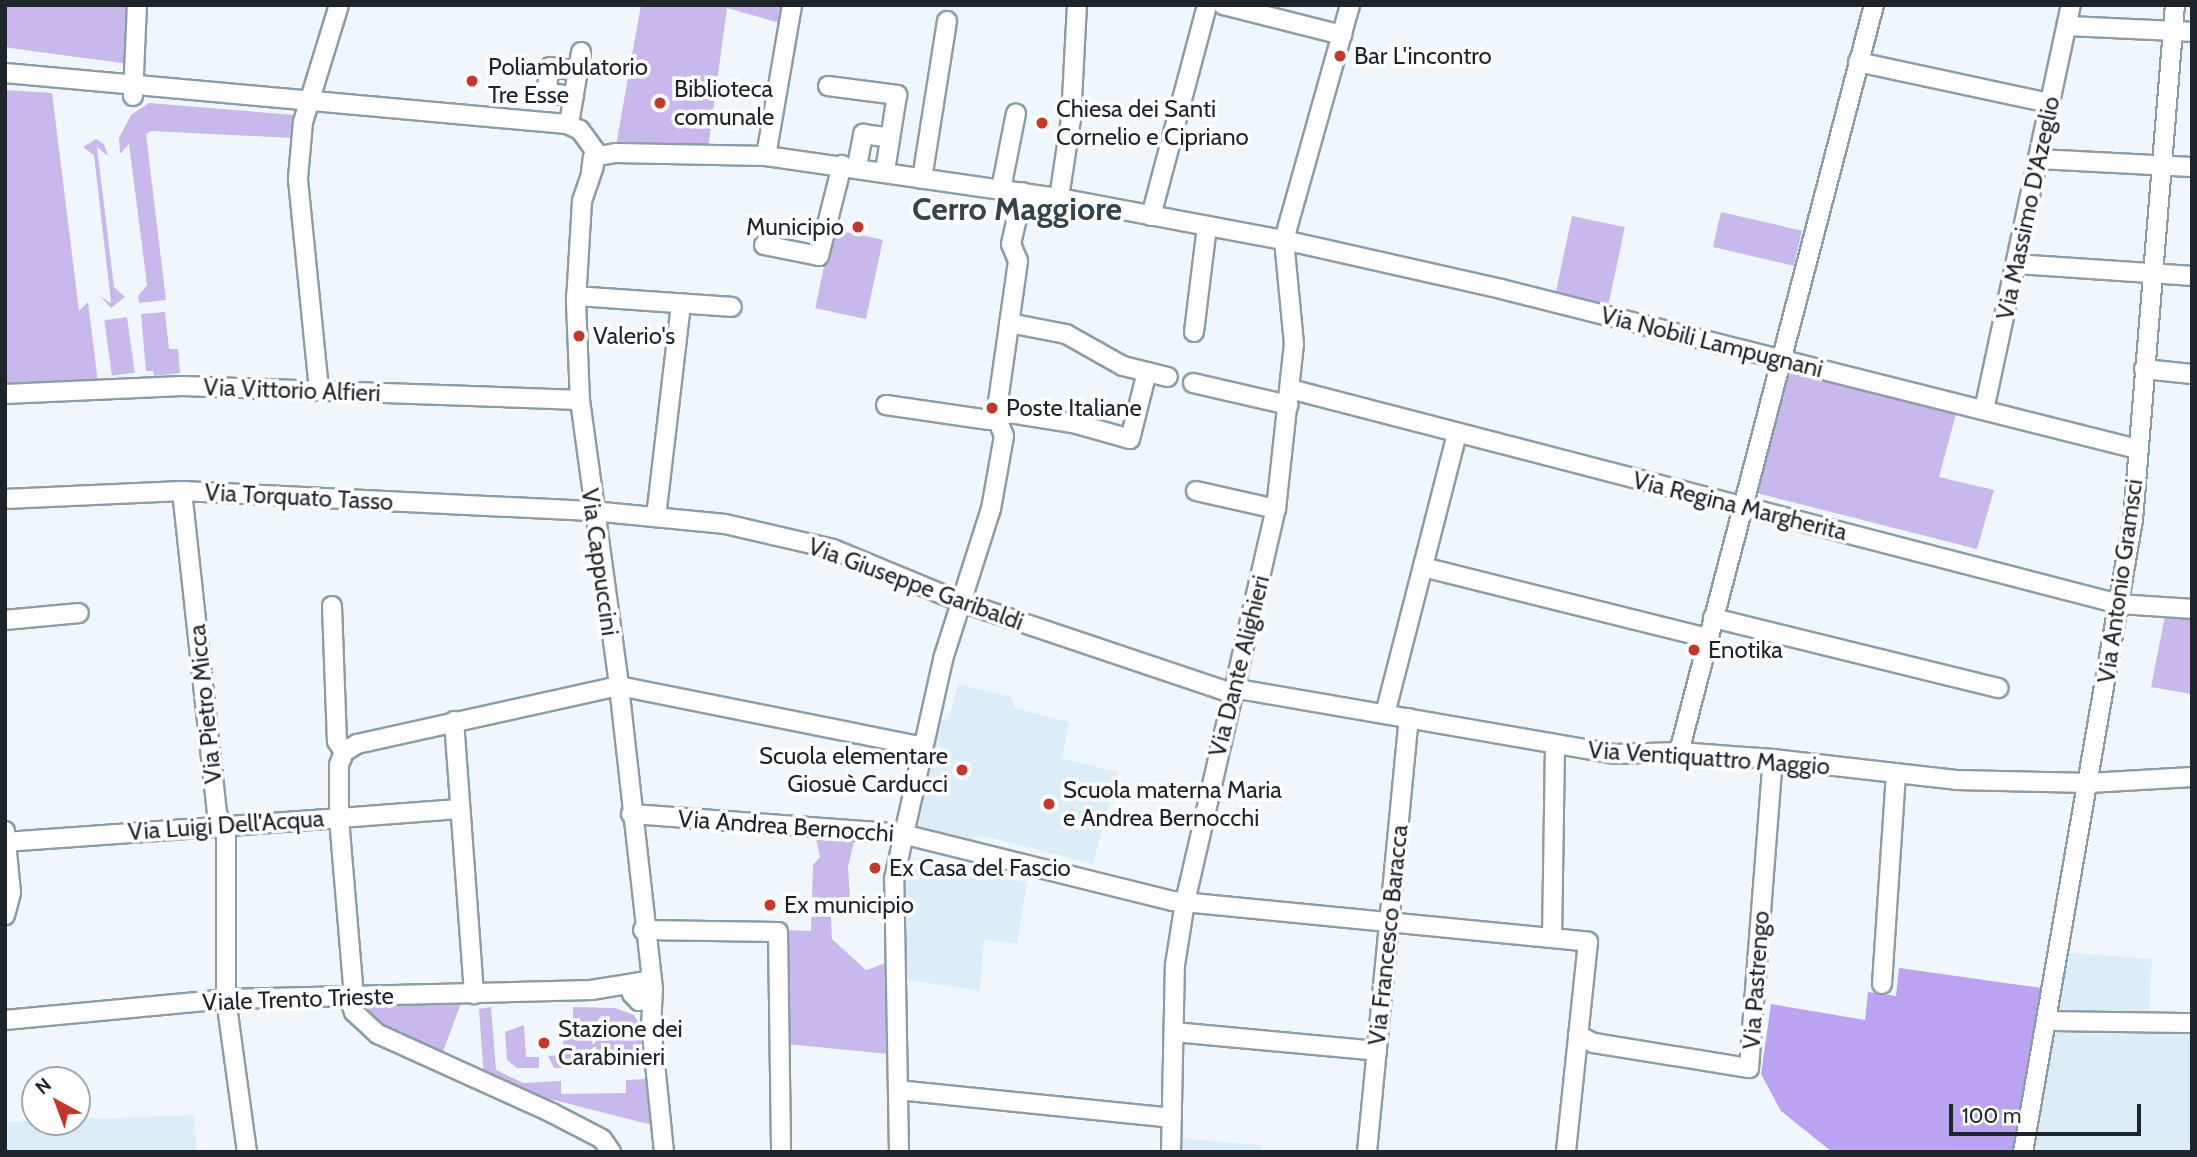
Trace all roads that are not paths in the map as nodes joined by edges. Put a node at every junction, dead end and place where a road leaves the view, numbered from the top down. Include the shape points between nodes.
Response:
1 (137, 5) edge
2 (339, 5) edge
3 (792, 5) edge
4 (1077, 5) edge
5 (1207, 5) edge
6 (1223, 5) edge
7 (1350, 5) edge
8 (1874, 5) edge
9 (2071, 5) edge
10 (2175, 5) edge
11 (947, 21) dead end
12 (2067, 26) junction
13 (2173, 31) junction
14 (2192, 32) edge
15 (1342, 35) junction
16 (581, 52) dead end
17 (1858, 62) junction
18 (578, 71) junction
19 (5, 72) edge
20 (134, 84) junction
21 (828, 86) dead end
22 (574, 96) junction
23 (310, 100) junction
24 (2050, 103) junction
25 (1016, 113) dead end
26 (569, 124) junction
27 (890, 138) junction
28 (766, 156) junction
29 (597, 159) junction
30 (2038, 159) junction
31 (849, 165) junction
32 (2162, 166) junction
33 (2192, 167) edge
34 (885, 171) junction
35 (922, 179) junction
36 (1001, 189) junction
37 (1023, 192) junction
38 (1059, 198) junction
39 (1151, 216) junction
40 (1207, 226) junction
41 (1284, 240) junction
42 (764, 245) dead end
43 (2016, 264) junction
44 (2152, 274) junction
45 (2192, 276) edge
46 (576, 296) junction
47 (681, 303) junction
48 (732, 307) dead end
49 (1009, 323) junction
50 (1194, 332) dead end
51 (1779, 358) junction
52 (2144, 369) junction
53 (1147, 372) junction
54 (2192, 374) edge
55 (1168, 377) dead end
56 (1193, 383) dead end
57 (319, 390) junction
58 (5, 394) edge
59 (1289, 397) junction
60 (580, 400) junction
61 (886, 405) dead end
62 (1984, 410) junction
63 (996, 416) junction
64 (1457, 433) junction
65 (2137, 449) junction
66 (182, 491) junction
67 (1196, 491) dead end
68 (5, 499) edge
69 (1742, 506) junction
70 (1276, 509) junction
71 (592, 511) junction
72 (656, 517) junction
73 (1423, 567) junction
74 (961, 602) junction
75 (2119, 604) junction
76 (332, 606) dead end
77 (2192, 609) edge
78 (79, 613) dead end
79 (1713, 618) junction
80 (5, 620) edge
81 (1708, 638) junction
82 (619, 686) junction
83 (1999, 688) dead end
84 (1231, 693) junction
85 (1385, 714) junction
86 (1409, 718) junction
87 (453, 721) junction
88 (923, 747) junction
89 (1555, 747) junction
90 (344, 752) junction
91 (1679, 752) junction
92 (1773, 759) junction
93 (1896, 773) junction
94 (2192, 777) edge
95 (2089, 783) junction
96 (460, 809) junction
97 (631, 814) junction
98 (339, 818) junction
99 (221, 825) junction
100 (902, 834) junction
101 (6, 839) edge
102 (1185, 902) junction
103 (5, 915) edge
104 (1390, 922) junction
105 (643, 930) junction
106 (1552, 938) junction
107 (1882, 984) dead end
108 (641, 992) junction
109 (474, 994) junction
110 (351, 997) junction
111 (226, 999) junction
112 (5, 1020) edge
113 (2047, 1021) junction
114 (2192, 1023) edge
115 (1174, 1032) junction
116 (1578, 1035) junction
117 (1377, 1051) junction
118 (898, 1090) junction
119 (1172, 1118) junction
120 (247, 1152) edge
121 (611, 1152) edge
122 (664, 1152) edge
123 (781, 1152) edge
124 (899, 1152) edge
125 (1171, 1152) edge
126 (1367, 1152) edge
127 (1566, 1152) edge
128 (2023, 1152) edge

1 - 20 street
2 - 23 street
3 - 28 street
4 - 38 street via 1071,119
5 - 39 street
6 - 15 street
7 - 15 street
8 - 17 street
9 - 12 street, Via Massimo D'Azeglio
10 - 13 street, Via Antonio Gramsci
11 - 35 street
12 - 13 street
12 - 24 street, Via Massimo D'Azeglio
13 - 14 street
13 - 32 street, Via Antonio Gramsci
15 - 41 street
16 - 18 street
17 - 24 street
17 - 51 street
18 - 22 street
18 - 22 street via 550,67 546,93
19 - 20 street
20 - 23 street
21 - 27 street via 897,95
22 - 26 street
23 - 26 street
23 - 57 street via 298,178
24 - 30 street, Via Massimo D'Azeglio
25 - 36 street
26 - 29 street via 580,130
27 - 31 street via 863,134
27 - 34 street
28 - 29 street, Via Nobili Lampugnani
28 - 31 street, Via Nobili Lampugnani
29 - 46 street, Via Cappuccini via 582,201
30 - 32 street
30 - 43 street, Via Massimo D'Azeglio
31 - 34 street, Via Nobili Lampugnani
31 - 42 street via 819,256
32 - 33 street
32 - 44 street, Via Antonio Gramsci
34 - 35 street, Via Nobili Lampugnani
35 - 36 street, Via Nobili Lampugnani
36 - 37 street, Via Nobili Lampugnani
37 - 38 street, Via Nobili Lampugnani
37 - 49 street via 1012,244 1017,261
38 - 39 street, Via Nobili Lampugnani
39 - 40 street, Via Nobili Lampugnani
40 - 41 street, Via Nobili Lampugnani
40 - 50 street
41 - 51 street, Via Nobili Lampugnani
41 - 59 street, Via Dante Alighieri via 1294,344
43 - 44 street
43 - 62 street, Via Massimo D'Azeglio
44 - 45 street
44 - 52 street, Via Antonio Gramsci
46 - 47 street
46 - 60 street, Via Cappuccini
47 - 48 street
47 - 72 street
49 - 53 street via 1066,334 1100,357
49 - 63 street
51 - 62 street, Via Nobili Lampugnani
51 - 69 street
52 - 54 street
52 - 65 street, Via Antonio Gramsci
53 - 55 street
53 - 63 street via 1130,439 1077,424 1010,413
56 - 59 street, Via Regina Margherita
57 - 58 street, Via Vittorio Alfieri via 182,386
57 - 60 street, Via Vittorio Alfieri
59 - 64 street, Via Regina Margherita
59 - 70 street, Via Dante Alighieri
60 - 71 street, Via Cappuccini
61 - 63 street via 989,420
62 - 65 street, Via Nobili Lampugnani
63 - 74 street via 1003,436 993,499
64 - 69 street, Via Regina Margherita
64 - 73 street
65 - 75 street, Via Antonio Gramsci via 2133,520
66 - 68 street, Via Torquato Tasso
66 - 71 street, Via Torquato Tasso
66 - 99 street, Via Pietro Micca
67 - 70 street
69 - 75 street, Via Regina Margherita
69 - 79 street
70 - 84 street, Via Dante Alighieri
71 - 72 street, Via Giuseppe Garibaldi
71 - 82 street, Via Cappuccini
72 - 74 street, Via Giuseppe Garibaldi via 725,524 833,549
73 - 81 street
73 - 85 street
74 - 84 street, Via Giuseppe Garibaldi
74 - 88 street
75 - 77 street, Via Regina Margherita
75 - 95 street, Via Antonio Gramsci
76 - 90 street via 337,741
78 - 80 street
79 - 81 street
79 - 83 street
81 - 91 street
82 - 87 street
82 - 88 street
82 - 97 street, Via Cappuccini
84 - 85 street, Via Ventiquattro Maggio via 1244,690
84 - 102 street, Via Dante Alighieri
85 - 86 street, Via Ventiquattro Maggio
86 - 89 street, Via Ventiquattro Maggio
86 - 104 street, Via Francesco Baracca
87 - 90 street via 356,744
87 - 96 street
88 - 100 street
89 - 91 street, Via Ventiquattro Maggio via 1615,754
89 - 106 street
90 - 98 street, Via Luigi Dell'Acqua via 339,765
91 - 92 street, Via Ventiquattro Maggio
92 - 93 street, Via Ventiquattro Maggio
92 - 116 street, Via Pastrengo via 1749,1068 1594,1043
93 - 95 street, Via Ventiquattro Maggio via 1956,780
93 - 107 street
94 - 95 street, Via Ventiquattro Maggio
95 - 113 street, Via Antonio Gramsci
96 - 98 street
96 - 109 street
97 - 100 street, Via Andrea Bernocchi
97 - 105 street, Via Cappuccini
98 - 99 street, Via Luigi Dell'Acqua
98 - 110 street
99 - 101 street, Via Luigi Dell'Acqua
99 - 111 street, Via Pietro Micca via 226,836
100 - 102 street, Via Andrea Bernocchi
100 - 118 street via 894,879
101 - 103 street, Via Luigi Dell'Acqua via 11,893
102 - 104 street, Via Andrea Bernocchi
102 - 115 street, Via Dante Alighieri via 1175,965
104 - 106 street, Via Andrea Bernocchi
104 - 117 street, Via Francesco Baracca
105 - 108 street, Via Cappuccini
105 - 123 street via 778,932
106 - 116 street, Via Andrea Bernocchi via 1588,942
108 - 109 street, Viale Trento Trieste
108 - 122 street, Via Cappuccini via 651,1024
109 - 110 street, Viale Trento Trieste
110 - 111 street, Viale Trento Trieste
110 - 121 street via 354,1012 378,1034 552,1113 602,1139
111 - 112 street, Viale Trento Trieste
111 - 120 street, Via Pietro Micca
113 - 114 street
113 - 128 street, Via Antonio Gramsci
115 - 117 street
115 - 119 street, Via Dante Alighieri
116 - 127 street
117 - 126 street, Via Francesco Baracca
118 - 119 street
118 - 124 street
119 - 125 street, Via Dante Alighieri

